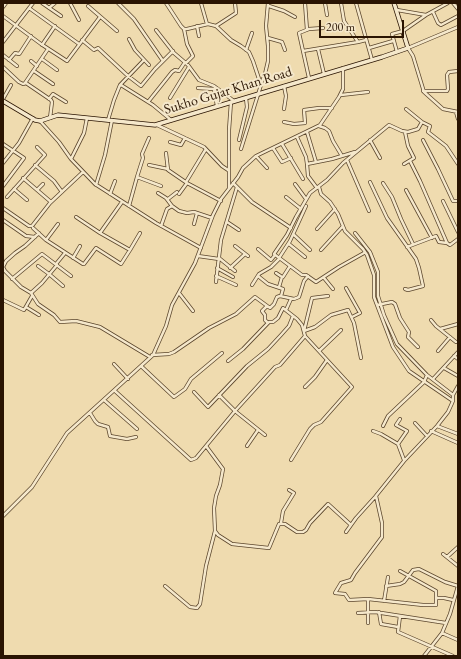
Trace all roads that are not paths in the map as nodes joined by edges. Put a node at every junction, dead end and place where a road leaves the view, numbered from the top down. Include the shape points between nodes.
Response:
1 (6, 3) edge
2 (32, 3) edge
3 (42, 3) edge
4 (55, 3) edge
5 (70, 3) edge
6 (118, 3) edge
7 (201, 3) edge
8 (235, 3) edge
9 (304, 3) edge
10 (325, 3) edge
11 (341, 3) edge
12 (356, 3) edge
13 (394, 3) edge
14 (448, 3) edge
15 (453, 3) edge
16 (168, 4) edge
17 (442, 4) edge
18 (268, 5) edge
19 (88, 6) dead end
20 (3, 7) edge
21 (29, 8) junction
22 (49, 8) junction
23 (458, 9) edge
24 (397, 10) junction
25 (433, 12) junction
26 (426, 15) junction
27 (3, 16) edge
28 (61, 16) dead end
29 (327, 16) dead end
30 (458, 16) edge
31 (100, 17) junction
32 (295, 17) dead end
33 (79, 20) dead end
34 (207, 24) junction
35 (16, 26) junction
36 (55, 26) junction
37 (197, 26) junction
38 (216, 26) junction
39 (458, 27) edge
40 (324, 28) dead end
41 (184, 29) junction
42 (156, 30) dead end
43 (307, 30) junction
44 (117, 31) dead end
45 (403, 31) junction
46 (252, 33) dead end
47 (30, 36) junction
48 (198, 36) dead end
49 (268, 38) junction
50 (129, 39) dead end
51 (82, 40) junction
52 (366, 40) junction
53 (393, 41) junction
54 (3, 42) edge
55 (358, 42) junction
56 (80, 44) junction
57 (42, 45) junction
58 (369, 48) junction
59 (408, 48) junction
60 (48, 49) junction
61 (318, 49) junction
62 (246, 50) junction
63 (285, 50) dead end
64 (173, 51) junction
65 (303, 51) junction
66 (397, 52) junction
67 (3, 55) edge
68 (42, 59) junction
69 (9, 60) junction
70 (144, 60) junction
71 (372, 60) junction
72 (31, 61) dead end
73 (163, 61) junction
74 (186, 63) junction
75 (149, 65) dead end
76 (17, 66) dead end
77 (37, 66) junction
78 (3, 67) edge
79 (190, 67) junction
80 (343, 68) junction
81 (57, 70) dead end
82 (34, 71) junction
83 (458, 71) edge
84 (324, 74) junction
85 (128, 76) junction
86 (309, 78) junction
87 (25, 83) junction
88 (53, 84) dead end
89 (11, 85) dead end
90 (121, 85) junction
91 (261, 85) junction
92 (284, 86) junction
93 (198, 88) dead end
94 (423, 91) junction
95 (368, 92) dead end
96 (258, 94) junction
97 (340, 95) junction
98 (170, 98) dead end
99 (246, 98) junction
100 (49, 99) junction
101 (3, 100) edge
102 (233, 101) junction
103 (66, 102) dead end
104 (148, 102) junction
105 (217, 106) junction
106 (332, 108) junction
107 (406, 108) dead end
108 (284, 109) dead end
109 (457, 112) edge
110 (33, 118) junction
111 (50, 118) junction
112 (87, 118) junction
113 (458, 119) edge
114 (110, 120) junction
115 (171, 120) junction
116 (40, 121) junction
117 (284, 122) dead end
118 (422, 122) junction
119 (157, 124) junction
120 (319, 126) junction
121 (307, 132) junction
122 (405, 132) junction
123 (297, 137) junction
124 (149, 138) dead end
125 (185, 138) junction
126 (239, 140) dead end
127 (370, 140) junction
128 (423, 140) dead end
129 (170, 142) dead end
130 (3, 144) edge
131 (282, 144) junction
132 (37, 147) dead end
133 (273, 148) junction
134 (206, 149) junction
135 (241, 149) dead end
136 (13, 150) junction
137 (357, 151) junction
138 (166, 153) dead end
139 (256, 156) junction
140 (342, 156) junction
141 (291, 158) junction
142 (380, 158) dead end
143 (71, 159) junction
144 (348, 160) junction
145 (316, 162) junction
146 (410, 162) junction
147 (3, 163) edge
148 (307, 164) junction
149 (404, 164) dead end
150 (458, 164) edge
151 (149, 165) dead end
152 (35, 166) junction
153 (267, 168) dead end
154 (168, 169) junction
155 (228, 170) junction
156 (83, 172) junction
157 (137, 177) junction
158 (23, 178) junction
159 (303, 179) dead end
160 (115, 181) dead end
161 (187, 182) junction
162 (370, 182) dead end
163 (233, 183) junction
164 (383, 183) dead end
165 (43, 184) dead end
166 (295, 184) dead end
167 (96, 185) junction
168 (3, 186) edge
169 (161, 186) dead end
170 (237, 187) junction
171 (319, 188) junction
172 (14, 189) junction
173 (229, 189) junction
174 (37, 190) junction
175 (406, 190) dead end
176 (62, 192) junction
177 (158, 193) dead end
178 (110, 194) junction
179 (7, 197) dead end
180 (286, 197) dead end
181 (168, 199) junction
182 (306, 199) junction
183 (27, 200) dead end
184 (458, 200) edge
185 (220, 201) junction
186 (443, 201) dead end
187 (52, 202) junction
188 (122, 202) junction
189 (129, 206) junction
190 (172, 206) junction
191 (306, 206) dead end
192 (3, 208) edge
193 (335, 209) junction
194 (369, 211) dead end
195 (301, 212) junction
196 (198, 213) junction
197 (76, 216) dead end
198 (212, 218) junction
199 (3, 220) edge
200 (226, 222) junction
201 (58, 224) dead end
202 (194, 224) dead end
203 (161, 226) junction
204 (343, 226) junction
205 (33, 228) dead end
206 (291, 228) junction
207 (317, 229) dead end
208 (239, 230) dead end
209 (355, 232) dead end
210 (458, 232) edge
211 (39, 233) junction
212 (100, 233) junction
213 (140, 233) dead end
214 (293, 234) junction
215 (35, 237) junction
216 (432, 238) junction
217 (458, 239) edge
218 (46, 240) junction
219 (284, 242) junction
220 (447, 243) junction
221 (288, 244) junction
222 (413, 244) junction
223 (80, 246) dead end
224 (235, 246) dead end
225 (364, 247) junction
226 (407, 247) junction
227 (201, 248) junction
228 (258, 249) dead end
229 (130, 250) junction
230 (310, 250) dead end
231 (321, 250) dead end
232 (364, 252) junction
233 (65, 253) junction
234 (198, 256) junction
235 (277, 257) junction
236 (305, 257) dead end
237 (73, 258) junction
238 (219, 258) junction
239 (56, 264) junction
240 (38, 266) dead end
241 (290, 266) junction
242 (217, 268) junction
243 (230, 268) junction
244 (235, 271) dead end
245 (276, 273) dead end
246 (49, 274) junction
247 (71, 276) dead end
248 (216, 276) junction
249 (258, 276) junction
250 (282, 276) junction
251 (308, 276) junction
252 (233, 277) dead end
253 (324, 278) junction
254 (12, 279) junction
255 (376, 281) junction
256 (216, 282) dead end
257 (236, 285) dead end
258 (252, 285) dead end
259 (64, 286) dead end
260 (279, 287) junction
261 (346, 288) dead end
262 (333, 289) dead end
263 (405, 289) dead end
264 (179, 293) junction
265 (32, 294) junction
266 (281, 296) junction
267 (328, 296) dead end
268 (291, 298) junction
269 (3, 300) edge
270 (379, 305) junction
271 (267, 306) junction
272 (26, 307) junction
273 (193, 310) dead end
274 (286, 310) junction
275 (39, 315) dead end
276 (293, 316) junction
277 (352, 318) junction
278 (431, 320) dead end
279 (268, 323) junction
280 (458, 324) edge
281 (440, 329) junction
282 (341, 330) dead end
283 (304, 331) junction
284 (305, 336) junction
285 (450, 337) junction
286 (456, 340) edge
287 (418, 347) dead end
288 (319, 351) junction
289 (438, 351) dead end
290 (458, 352) edge
291 (222, 353) dead end
292 (151, 356) junction
293 (454, 356) junction
294 (361, 358) dead end
295 (458, 359) edge
296 (327, 360) junction
297 (228, 361) dead end
298 (114, 364) dead end
299 (141, 366) junction
300 (444, 368) junction
301 (427, 376) junction
302 (458, 376) edge
303 (128, 379) junction
304 (433, 379) junction
305 (424, 381) junction
306 (458, 386) edge
307 (305, 387) dead end
308 (114, 391) junction
309 (194, 392) dead end
310 (219, 394) junction
311 (453, 397) junction
312 (104, 400) junction
313 (235, 411) junction
314 (90, 413) junction
315 (400, 419) dead end
316 (415, 423) dead end
317 (383, 426) dead end
318 (437, 426) junction
319 (137, 429) dead end
320 (258, 430) junction
321 (372, 432) dead end
322 (432, 432) junction
323 (458, 434) edge
324 (265, 435) dead end
325 (427, 436) junction
326 (136, 437) dead end
327 (458, 443) edge
328 (398, 444) junction
329 (206, 446) junction
330 (247, 446) dead end
331 (291, 460) dead end
332 (404, 460) junction
333 (289, 490) dead end
334 (376, 496) junction
335 (3, 516) edge
336 (281, 523) junction
337 (351, 525) junction
338 (215, 531) junction
339 (346, 532) dead end
340 (458, 547) edge
341 (443, 554) dead end
342 (447, 558) junction
343 (458, 566) edge
344 (400, 570) dead end
345 (409, 575) junction
346 (388, 577) dead end
347 (165, 586) dead end
348 (386, 586) junction
349 (458, 586) edge
350 (436, 598) junction
351 (368, 599) junction
352 (454, 600) junction
353 (384, 601) junction
354 (368, 612) junction
355 (379, 612) junction
356 (358, 613) dead end
357 (400, 616) junction
358 (368, 623) dead end
359 (446, 623) junction
360 (398, 627) junction
361 (442, 633) junction
362 (458, 640) edge
363 (432, 647) junction
364 (424, 656) edge
365 (453, 656) edge

1 - 20 street
2 - 21 street
3 - 22 street
4 - 22 street
5 - 33 street
6 - 73 street via 134,19
7 - 34 street
8 - 38 street via 236,13
9 - 43 street
10 - 29 street
11 - 55 street via 344,21
12 - 52 street
13 - 24 main road
14 - 17 street
15 - 23 street
16 - 41 street
17 - 25 street
18 - 32 street
18 - 49 street
19 - 31 street
21 - 35 street
21 - 36 street
22 - 28 street
24 - 26 street
24 - 45 main road
25 - 26 street
25 - 30 street via 441,25
26 - 45 street
27 - 35 street
31 - 44 street
31 - 51 street
34 - 37 street
34 - 38 street
35 - 47 street
35 - 54 street
36 - 56 street
36 - 57 street
37 - 41 street
37 - 48 street
38 - 62 street
39 - 59 street, Sukho Gujar Khan Road
40 - 43 street
41 - 74 street via 193,56
42 - 64 street
43 - 65 street via 299,33
45 - 53 street via 392,34
45 - 59 main road
46 - 62 street
47 - 57 street
47 - 69 street via 20,53 15,53
49 - 63 street via 282,42
49 - 91 street via 268,61
50 - 70 street
51 - 56 street
51 - 85 street via 94,50 98,48
52 - 55 street
52 - 58 street
53 - 58 street
53 - 66 street
55 - 61 street
56 - 60 street via 67,61
57 - 60 street
58 - 71 street
59 - 66 main road, Sukho Gujar Khan Road
59 - 94 street via 413,56
60 - 68 street
61 - 65 street
61 - 84 street
62 - 91 street via 253,61
64 - 73 street
64 - 74 street
65 - 86 street
66 - 71 main road, Sukho Gujar Khan Road
67 - 69 street
68 - 77 street
68 - 81 street
69 - 76 street
70 - 75 street
70 - 85 street
71 - 80 main road, Sukho Gujar Khan Road
72 - 77 street
73 - 85 street via 141,86
74 - 79 street
74 - 104 street via 179,71 172,72
77 - 82 street
78 - 87 street via 19,82
79 - 98 street
79 - 102 street via 199,80 214,86
80 - 84 main road, Sukho Gujar Khan Road
80 - 97 street via 343,89
82 - 87 street
82 - 88 street
83 - 94 street via 448,73 446,91
84 - 86 main road, Sukho Gujar Khan Road
85 - 90 street
86 - 92 main road, Sukho Gujar Khan Road
87 - 100 street
89 - 101 street
90 - 104 street
90 - 114 street via 114,100
91 - 96 street
92 - 96 main road, Sukho Gujar Khan Road
92 - 108 street
93 - 105 street via 214,89
94 - 109 street via 443,109
95 - 97 street
96 - 99 main road, Sukho Gujar Khan Road
96 - 135 street
97 - 106 street
99 - 102 main road, Sukho Gujar Khan Road
99 - 126 street via 247,108
100 - 103 street via 53,94
100 - 111 street via 52,102
101 - 110 main road
102 - 105 main road, Sukho Gujar Khan Road
102 - 155 street via 229,125
104 - 115 street
105 - 115 main road, Sukho Gujar Khan Road
106 - 117 street via 304,110 305,123
106 - 120 street
107 - 118 street
109 - 113 street
110 - 116 main road
110 - 136 street
111 - 112 main road, Sukho Gujar Khan Road via 58,115
111 - 116 main road, Sukho Gujar Khan Road
112 - 114 main road, Sukho Gujar Khan Road
112 - 143 street via 84,133
114 - 119 main road, Sukho Gujar Khan Road
114 - 167 street via 105,155
115 - 119 main road, Sukho Gujar Khan Road
116 - 143 street
118 - 122 street via 418,129
118 - 150 street via 430,126 428,132 446,146
119 - 125 street
120 - 121 street
120 - 140 street via 328,129
121 - 123 street
121 - 145 street
122 - 127 street via 390,125
122 - 146 street via 414,158
123 - 131 street
123 - 148 street
124 - 157 street
125 - 129 street via 181,145
125 - 134 street
127 - 137 street
127 - 142 street
128 - 184 street via 453,201
130 - 136 street
131 - 133 street
131 - 141 street
132 - 152 street via 45,155
133 - 139 street
133 - 141 street via 282,162
134 - 155 street
134 - 161 street
136 - 147 street
136 - 168 street via 24,158
137 - 140 street
137 - 144 street
138 - 154 street
139 - 153 street
139 - 163 street via 243,168
140 - 145 street
141 - 159 street
143 - 156 street
144 - 171 street
144 - 194 street
145 - 148 street
146 - 149 street
146 - 220 street
148 - 171 street via 308,176
151 - 154 street
152 - 158 street
152 - 176 street via 52,179
154 - 161 street
155 - 173 street
156 - 167 street
156 - 176 street
157 - 169 street
157 - 189 street
158 - 172 street
158 - 174 street
160 - 178 street
161 - 181 street via 178,193
161 - 185 street
162 - 226 street via 388,218
163 - 170 street
163 - 173 street
164 - 222 street
165 - 174 street
166 - 182 street
167 - 178 street
170 - 200 street
170 - 206 street via 252,202
171 - 182 street
171 - 193 street via 321,194
172 - 179 street
172 - 183 street
173 - 185 street
174 - 187 street
175 - 216 street
176 - 187 street
177 - 181 street
178 - 188 street
180 - 195 street
181 - 190 street
182 - 195 street
185 - 198 street
186 - 210 street
187 - 192 street via 30,226
188 - 189 street
188 - 212 street
189 - 203 street
190 - 196 street via 181,212
190 - 203 street via 167,209
191 - 195 street
193 - 204 street
193 - 207 street
195 - 206 street
195 - 214 street
196 - 198 street
196 - 202 street
197 - 212 street
198 - 227 street
199 - 215 street via 26,236
200 - 208 street
200 - 238 street
201 - 218 street
203 - 227 street
204 - 225 street via 345,231
204 - 231 street
205 - 211 street
206 - 219 street
209 - 225 street
211 - 215 street
211 - 218 street
212 - 229 street
213 - 229 street
214 - 221 street
214 - 230 street
215 - 254 street via 5,264 4,270
216 - 220 street via 436,236 439,242
216 - 222 street
217 - 220 street via 450,245
218 - 233 street
219 - 221 street
219 - 235 street via 275,252
221 - 235 street
221 - 236 street
222 - 226 street
223 - 237 street
224 - 243 street via 247,255
225 - 232 street
225 - 255 street via 370,252 378,272
226 - 263 street via 417,261 424,286
227 - 234 street
228 - 235 street via 271,260
229 - 237 street via 121,264 96,248 84,264
232 - 253 street
232 - 255 street
233 - 237 street
233 - 239 street
234 - 238 street
234 - 264 street
235 - 241 street
235 - 249 street via 271,267
238 - 242 street
238 - 243 street
239 - 246 street
239 - 247 street
239 - 254 street via 42,254
240 - 246 street
241 - 250 street
241 - 251 street via 302,275
242 - 248 street
242 - 252 street
243 - 244 street
245 - 250 street
246 - 259 street
246 - 265 street
248 - 256 street
248 - 257 street
249 - 258 street
249 - 260 street via 274,287
250 - 260 street
251 - 253 street via 316,282
251 - 268 street via 299,297
253 - 262 street
254 - 265 street
255 - 270 street via 374,297
260 - 266 street via 283,290
261 - 277 street via 360,313
264 - 273 street
264 - 292 street
265 - 272 street
265 - 292 street via 38,304 61,322 76,321 100,327
266 - 268 street
266 - 271 street via 277,297 271,308
267 - 283 street via 312,298
268 - 274 street
269 - 272 street via 24,310
270 - 287 street via 392,302 395,304 409,332 408,337
270 - 301 street via 397,344
270 - 305 street via 393,347 409,371
271 - 279 street via 262,311
271 - 292 street via 255,297 236,314 174,352
272 - 275 street
274 - 276 street
274 - 279 street via 283,308 278,318
276 - 283 street via 302,324
276 - 310 street via 289,326 268,349
277 - 283 street via 347,309
277 - 294 street
278 - 281 street
279 - 297 street
280 - 281 street
281 - 285 street
282 - 288 street
283 - 284 street
284 - 288 street
284 - 313 street
285 - 286 street
285 - 289 street
288 - 296 street
290 - 293 street
291 - 299 street via 174,397
292 - 299 street
293 - 295 street
293 - 300 street
296 - 307 street
296 - 331 street via 352,387 321,422 310,429
298 - 303 street
299 - 303 street
300 - 302 street
300 - 304 street
301 - 304 street
301 - 305 street
303 - 308 street
304 - 311 street
305 - 311 street
305 - 317 street via 388,416
306 - 311 street
308 - 312 street
308 - 329 street via 191,460
309 - 310 street via 207,407
310 - 313 street
311 - 318 street via 448,412
312 - 314 street
312 - 319 street
313 - 320 street
313 - 329 street
314 - 326 street via 98,424 108,427 110,436 127,439
314 - 335 street via 68,433 32,487
315 - 328 street via 396,425 407,431
316 - 325 street
318 - 322 street
318 - 323 street
320 - 324 street
320 - 330 street
321 - 328 street
322 - 325 street
322 - 327 street
325 - 332 street
328 - 332 street
329 - 338 street via 223,469 214,508
332 - 334 street
333 - 336 street via 294,493 283,511
334 - 337 street
334 - 351 street via 382,537 352,580 340,583 335,593 345,594 349,600
336 - 337 street via 297,532 303,532 328,504
336 - 338 street via 267,548 232,544
337 - 339 street
338 - 347 street via 199,606 190,607
340 - 342 street
341 - 342 street
342 - 343 street
344 - 345 street
345 - 348 street via 400,584
345 - 349 street via 413,570 419,569
345 - 350 street via 436,591
346 - 348 street
348 - 353 street
349 - 352 street
350 - 352 street
350 - 353 street via 435,605
351 - 353 street
351 - 354 street
352 - 359 street
354 - 355 street
354 - 356 street
354 - 358 street
355 - 357 street
355 - 360 street via 381,624
357 - 359 street
357 - 360 street
359 - 361 street
360 - 363 street via 398,632
361 - 362 street
361 - 363 street
363 - 364 street
363 - 365 street

